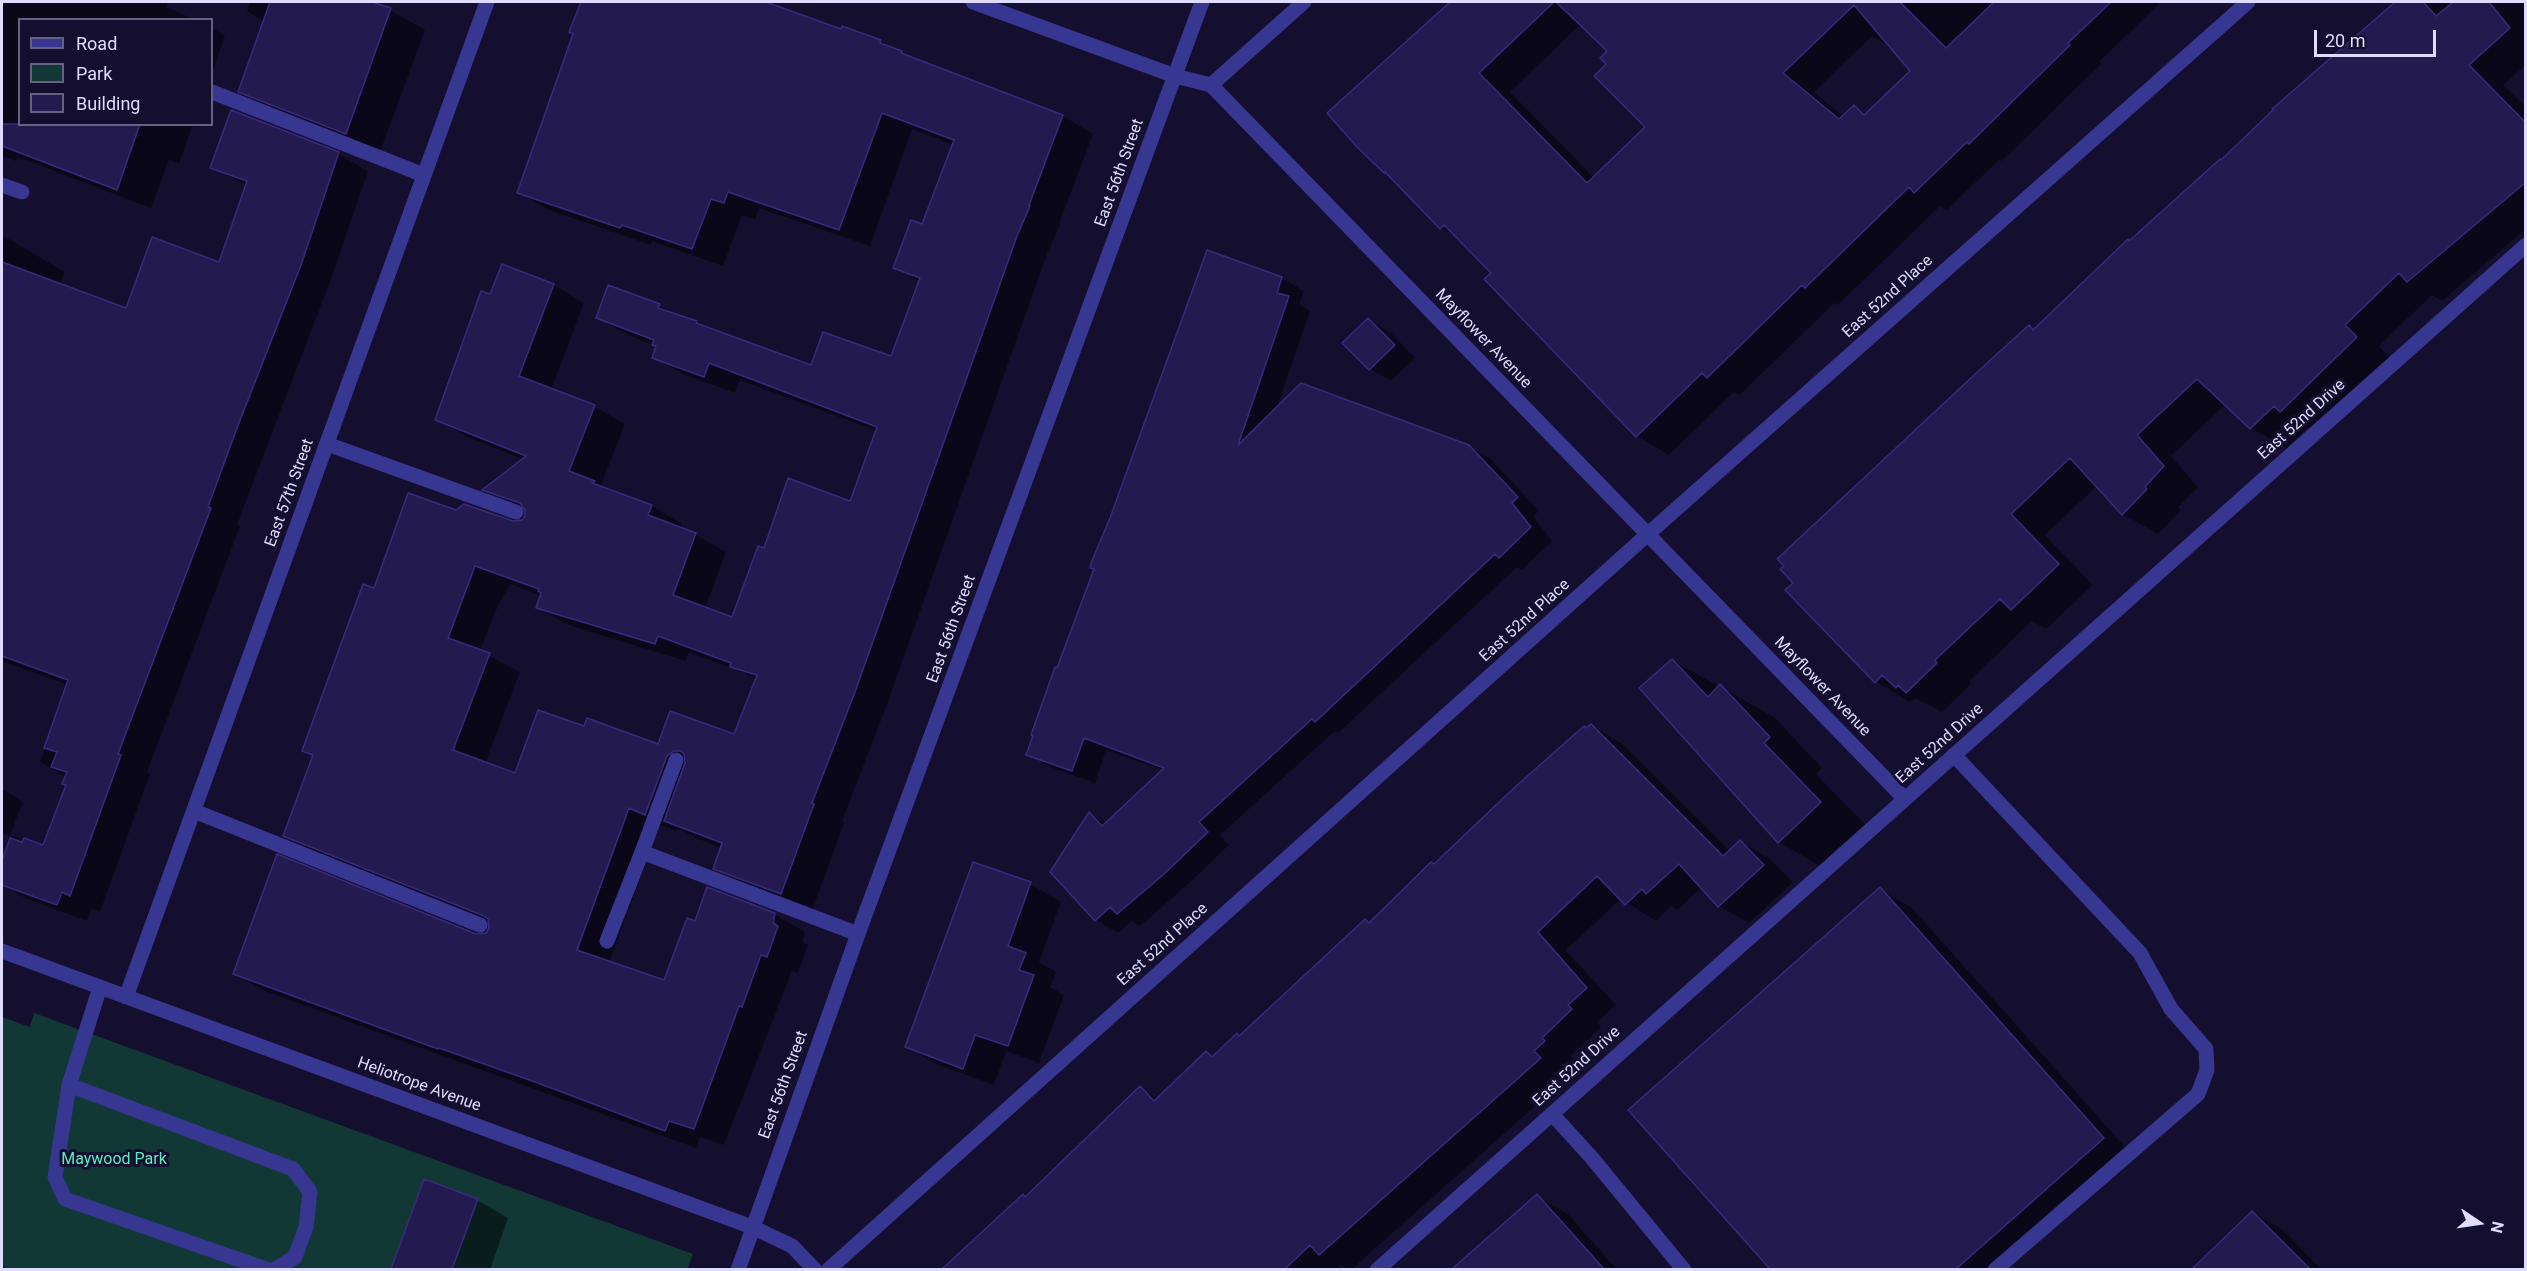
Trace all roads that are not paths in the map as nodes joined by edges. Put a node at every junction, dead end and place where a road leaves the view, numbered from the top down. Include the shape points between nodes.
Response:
1 (487, 2) edge
2 (973, 2) edge
3 (1202, 2) edge
4 (1304, 2) edge
5 (2248, 2) edge
6 (1175, 76) junction
7 (1211, 84) junction
8 (213, 92) edge
9 (424, 175) junction
10 (2, 185) edge
11 (22, 192) dead end
12 (2526, 245) edge
13 (327, 444) junction
14 (516, 512) dead end
15 (1648, 534) junction
16 (1954, 755) junction
17 (676, 760) dead end
18 (1905, 799) junction
19 (194, 811) junction
20 (642, 852) junction
21 (480, 925) dead end
22 (858, 934) junction
23 (607, 941) dead end
24 (2, 951) edge
25 (100, 987) junction
26 (126, 997) junction
27 (69, 1085) junction
28 (1552, 1114) junction
29 (752, 1227) junction
30 (268, 1269) edge
31 (274, 1269) edge
32 (738, 1269) edge
33 (815, 1269) edge
34 (828, 1269) edge
35 (1377, 1269) edge
36 (1684, 1269) edge
37 (1995, 1269) edge

1 - 9 street, East 57th Street
2 - 6 street
3 - 6 street, East 56th Street
4 - 7 street
5 - 15 street, East 52nd Place
6 - 7 street
6 - 22 street, East 56th Street
7 - 15 street, Mayflower Avenue
8 - 9 street
9 - 13 street, East 57th Street
10 - 11 street
12 - 16 street, East 52nd Drive
13 - 14 street
13 - 19 street, East 57th Street
15 - 18 street, Mayflower Avenue
15 - 34 street, East 52nd Place
16 - 18 street, East 52nd Drive
16 - 37 street via 2140,953 2171,1009 2206,1049 2207,1070 2198,1094
17 - 20 street
18 - 28 street, East 52nd Drive
19 - 21 street
19 - 26 street, East 57th Street
20 - 22 street
20 - 23 street
22 - 29 street, East 56th Street
24 - 25 street, Heliotrope Avenue
25 - 26 street, Heliotrope Avenue
25 - 27 street
26 - 29 street, Heliotrope Avenue
27 - 30 street via 55,1177 65,1199
27 - 31 street via 293,1169 310,1192 306,1227 295,1257
28 - 35 street, East 52nd Drive
28 - 36 street
29 - 32 street, East 56th Street
29 - 33 street, Heliotrope Avenue via 792,1246

